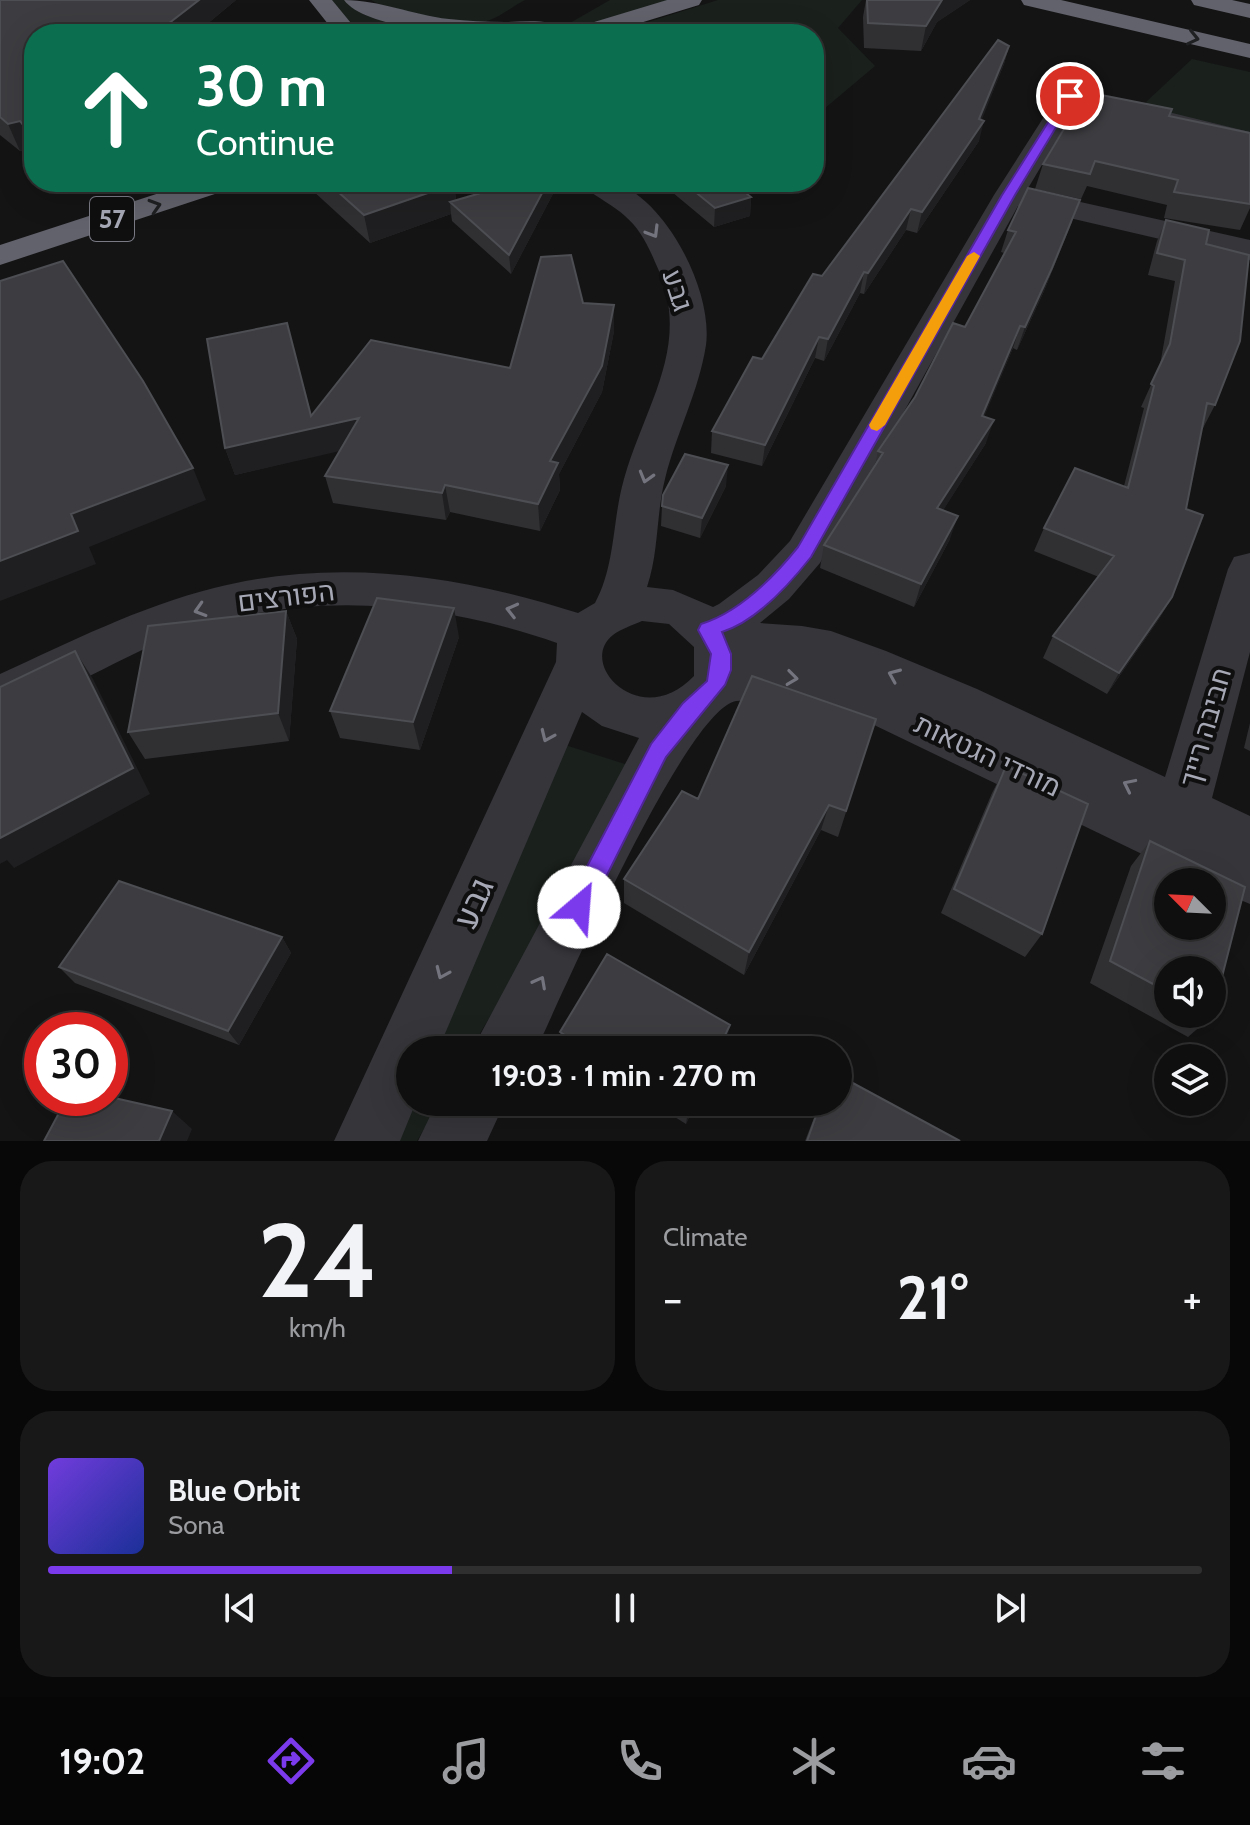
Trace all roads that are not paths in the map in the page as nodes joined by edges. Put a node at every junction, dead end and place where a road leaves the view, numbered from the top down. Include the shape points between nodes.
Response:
1 (320, 0) edge
2 (355, 0) edge
3 (691, 0) edge
4 (1032, 0) edge
5 (1202, 0) edge
6 (1006, 2) edge
7 (522, 7) dead end
8 (1173, 7) dead end
9 (1250, 11) edge
10 (564, 14) dead end
11 (340, 24) edge
12 (436, 24) edge
13 (493, 24) edge
14 (548, 24) edge
15 (612, 24) edge
16 (1250, 24) edge
17 (1137, 25) junction
18 (1250, 51) edge
19 (1250, 140) edge
20 (115, 192) edge
21 (192, 192) edge
22 (609, 192) edge
23 (1009, 195) junction
24 (0, 229) edge
25 (1250, 250) edge
26 (0, 255) edge
27 (1250, 569) edge
28 (593, 636) junction
29 (707, 666) junction
30 (0, 696) edge
31 (1173, 823) junction
32 (1250, 843) edge
33 (1250, 878) edge
34 (510, 1036) edge
35 (465, 1116) edge
36 (367, 1141) edge
37 (451, 1141) edge

1 - 11 highway
2 - 12 highway
3 - 15 highway
4 - 17 highway
5 - 9 highway
6 - 17 highway
7 - 13 highway
8 - 16 highway
10 - 14 highway
17 -> 18 highway
19 - 23 street via 1070,96
20 - 24 highway, 57
26 -> 21 highway, 57
22 -> 28 street, גבע via 643,216 678,276 690,338 644,481 627,589
23 - 25 street
23 - 29 street via 805,552 758,600 724,624
27 - 31 street, חביבה רייך
28 - 29 street via 637,604 661,604 683,610
28 - 29 street via 584,683 597,700 618,712 667,717
28 -> 30 street, הפורצים via 543,618 451,597 388,589 278,592 178,617
28 -> 36 street, גבע
29 - 31 street, מורדי הגטאות via 793,677 860,696
34 -> 29 street via 647,769
31 - 32 street, מורדי הגטאות
31 - 33 street, מורדי הגטאות
35 - 37 street

